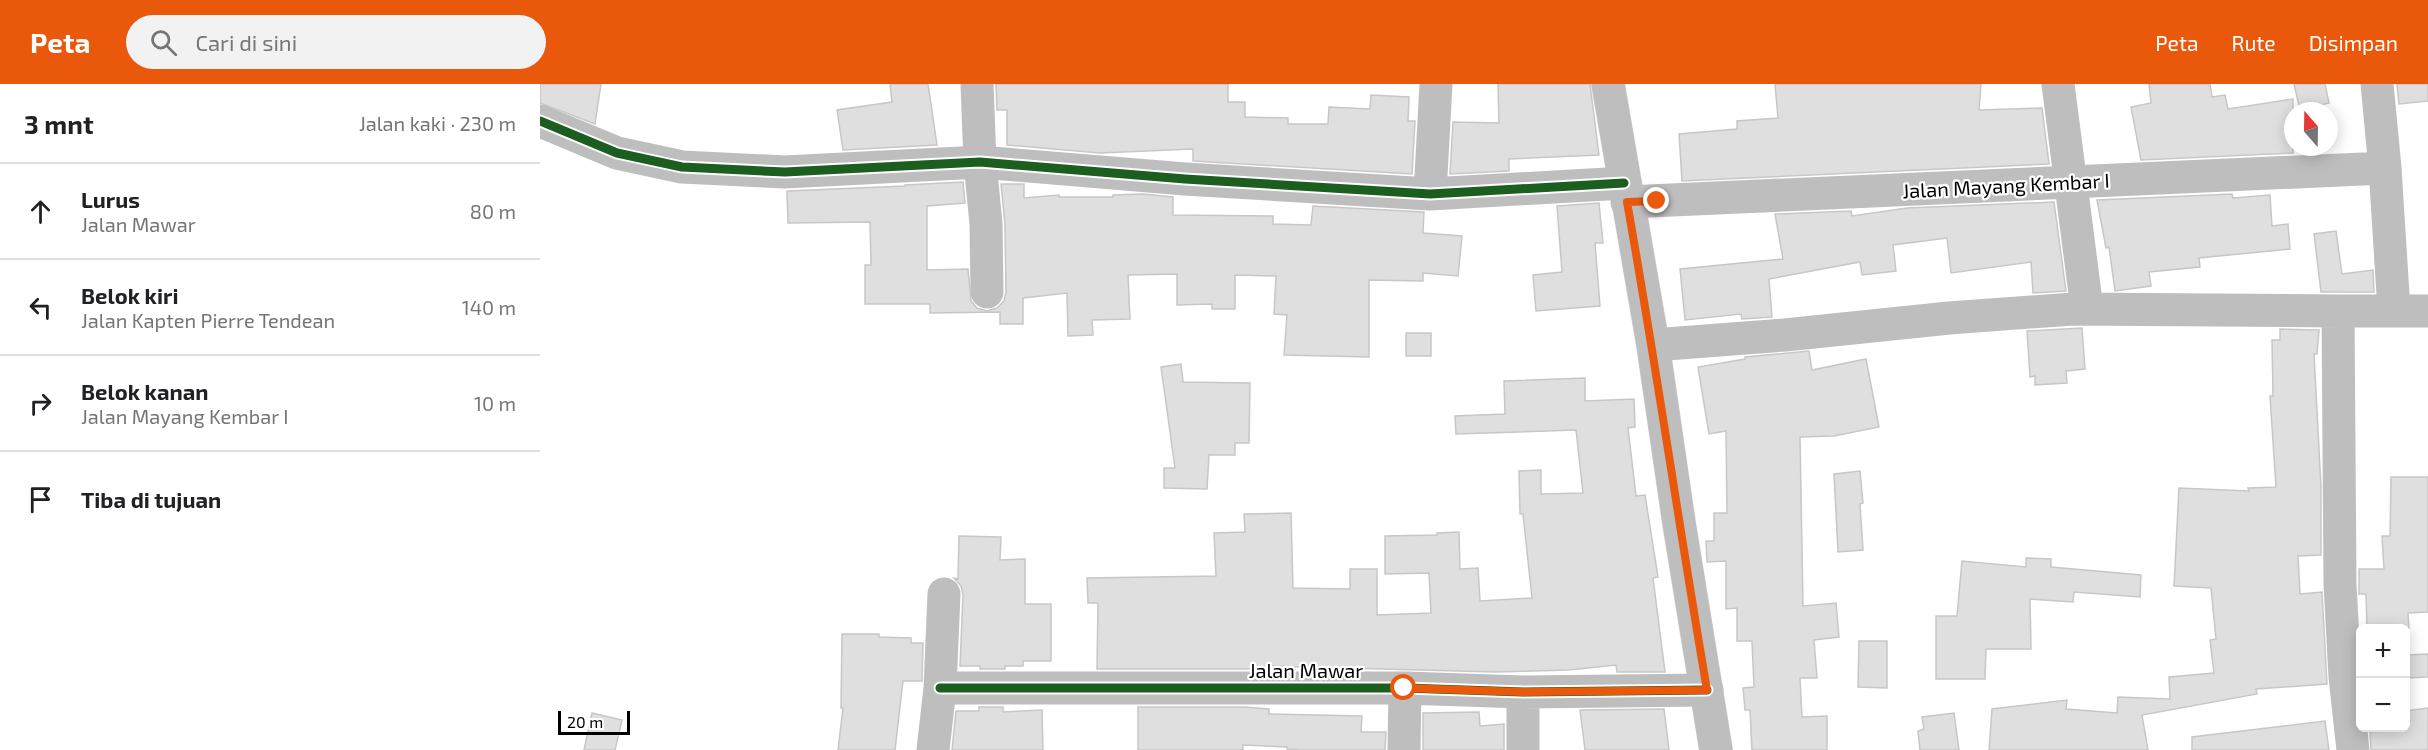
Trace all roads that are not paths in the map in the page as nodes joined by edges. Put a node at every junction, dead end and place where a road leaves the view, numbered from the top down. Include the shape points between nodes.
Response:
1 (977, 84) edge
2 (1436, 84) edge
3 (1608, 84) edge
4 (2058, 84) edge
5 (2377, 84) edge
6 (540, 121) edge
7 (980, 162) junction
8 (2385, 168) junction
9 (2072, 184) junction
10 (1625, 193) junction
11 (1430, 194) junction
12 (987, 292) dead end
13 (2087, 309) junction
14 (2338, 310) junction
15 (2394, 310) junction
16 (2428, 311) edge
17 (1653, 345) junction
18 (944, 594) dead end
19 (940, 688) junction
20 (1404, 688) junction
21 (1707, 690) junction
22 (1523, 692) junction
23 (933, 750) edge
24 (1404, 750) edge
25 (1523, 750) edge
26 (1716, 750) edge
27 (2353, 750) edge

1 - 7 street
2 - 11 street
3 - 10 street
4 - 9 street
5 - 8 street
6 - 7 street, Jalan Mayang Kembar I via 617,153 682,167 785,172
7 - 11 street, Jalan Mayang Kembar I
7 - 12 street
8 - 9 street, Jalan Mayang Kembar I
8 - 15 street
9 - 10 street, Jalan Mayang Kembar I
9 - 13 street
10 - 11 street, Jalan Mayang Kembar I
10 - 17 street
13 - 14 street
13 - 17 street
14 - 15 street
14 - 27 street via 2340,585
15 - 16 street
17 - 21 street
18 - 19 street
19 - 20 street, Jalan Mawar
19 - 23 street
20 - 22 street, Jalan Mawar
20 - 24 street
21 - 22 street, Jalan Mawar
21 - 26 street
22 - 25 street

